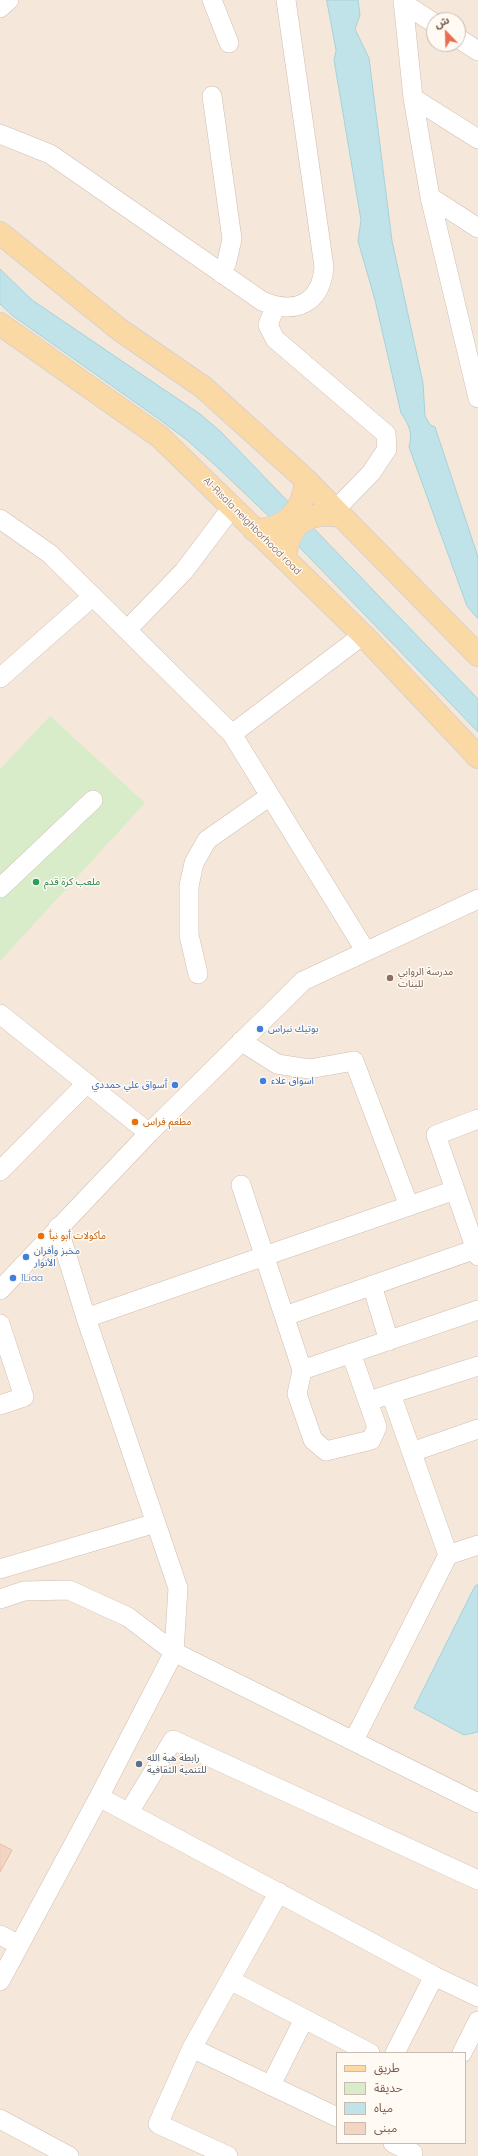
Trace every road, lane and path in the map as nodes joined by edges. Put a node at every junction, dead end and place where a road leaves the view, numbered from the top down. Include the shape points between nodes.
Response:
1 (9, 0) edge
2 (212, 0) edge
3 (286, 0) edge
4 (403, 2) edge
5 (0, 8) edge
6 (426, 18) edge
7 (229, 43) dead end
8 (466, 43) edge
9 (478, 51) edge
10 (212, 96) dead end
11 (413, 98) junction
12 (0, 134) edge
13 (478, 139) edge
14 (430, 197) junction
15 (478, 228) edge
16 (0, 233) edge
17 (222, 274) junction
18 (275, 307) junction
19 (0, 324) edge
20 (478, 398) edge
21 (304, 489) junction
22 (233, 506) junction
23 (332, 513) junction
24 (0, 519) edge
25 (262, 530) junction
26 (285, 553) junction
27 (93, 596) junction
28 (127, 630) junction
29 (363, 634) junction
30 (478, 655) edge
31 (0, 678) edge
32 (232, 734) junction
33 (478, 757) edge
34 (270, 796) junction
35 (93, 800) dead end
36 (0, 888) edge
37 (478, 899) edge
38 (365, 950) junction
39 (198, 974) dead end
40 (0, 1014) edge
41 (241, 1041) junction
42 (87, 1083) junction
43 (478, 1119) edge
44 (149, 1133) junction
45 (0, 1170) edge
46 (242, 1185) dead end
47 (455, 1190) junction
48 (409, 1206) junction
49 (58, 1227) junction
50 (477, 1253) edge
51 (265, 1256) junction
52 (4, 1278) edge
53 (372, 1286) junction
54 (478, 1310) edge
55 (285, 1316) junction
56 (86, 1318) junction
57 (0, 1324) edge
58 (389, 1341) junction
59 (351, 1353) junction
60 (478, 1366) edge
61 (302, 1370) junction
62 (391, 1394) junction
63 (368, 1402) junction
64 (0, 1405) edge
65 (478, 1429) edge
66 (412, 1452) junction
67 (156, 1523) junction
68 (478, 1545) edge
69 (448, 1556) junction
70 (0, 1569) edge
71 (0, 1599) edge
72 (174, 1652) junction
73 (354, 1740) junction
74 (99, 1797) junction
75 (478, 1804) edge
76 (129, 1812) junction
77 (478, 1880) edge
78 (279, 1892) junction
79 (0, 1935) edge
80 (19, 1945) junction
81 (434, 1976) junction
82 (230, 1980) junction
83 (0, 1981) edge
84 (478, 1996) edge
85 (304, 2019) junction
86 (478, 2021) edge
87 (192, 2048) junction
88 (368, 2052) edge
89 (396, 2052) edge
90 (462, 2052) edge
91 (271, 2085) junction
92 (336, 2117) edge
93 (0, 2120) edge
94 (396, 2144) edge
95 (414, 2151) edge
96 (69, 2156) edge
97 (228, 2156) edge

1 - 5 street
2 - 7 street
3 - 18 street via 324,267 323,281 310,300 300,306
4 - 6 street
4 - 11 street
8 - 9 street
10 - 17 street via 232,239
11 - 13 street
11 - 14 street
12 - 17 street via 50,154
14 - 15 street
14 - 20 street
16 - 21 main road via 120,330 203,387
17 - 18 street
18 - 23 street via 268,326 275,339 386,434 387,448 371,473
19 - 22 main road, Al-Risala neighborhood road via 160,437
21 - 23 main road
21 - 25 main road via 299,508 287,522
22 - 25 main road, Al-Risala neighborhood road
22 - 28 street via 184,571
23 - 26 main road via 308,517 298,525 290,535
23 - 30 main road
24 - 27 street via 50,554
25 - 26 main road, Al-Risala neighborhood road
26 - 29 main road, Al-Risala neighborhood road
27 - 28 street
27 - 31 street
28 - 32 street
29 - 32 street
29 - 33 main road, Al-Risala neighborhood road
32 - 34 street
34 - 38 street
34 - 39 street via 207,840 194,863 189,886 189,935
35 - 36 street
37 - 38 street
38 - 41 street via 303,981
40 - 42 street
41 - 44 street
41 - 48 street via 278,1064 309,1069 354,1061
42 - 44 street
42 - 45 street
43 - 47 street via 436,1134
44 - 49 street
46 - 51 street
47 - 48 street
47 - 50 street
48 - 51 street
49 - 52 street
49 - 56 street
50 - 53 street
51 - 55 street
51 - 56 street
53 - 55 street
53 - 58 street
54 - 58 street
55 - 61 street
56 - 67 street
57 - 64 street via 24,1397
58 - 59 street
59 - 61 street
59 - 63 street
60 - 62 street
61 - 63 street via 297,1394 313,1440 326,1452 371,1440 377,1427
62 - 63 street
62 - 66 street
65 - 66 street
66 - 69 street
67 - 70 street
67 - 72 street via 178,1588
68 - 69 street
69 - 73 street
71 - 72 street via 24,1591 69,1590 128,1617
72 - 73 street
72 - 74 street
73 - 75 street
74 - 76 street
74 - 80 street
76 - 77 street via 173,1740
76 - 78 street
78 - 81 street
78 - 82 street
79 - 80 street
80 - 83 street
81 - 84 street
81 - 89 street
82 - 85 street
82 - 87 street
85 - 88 street
85 - 91 street
86 - 90 street
87 - 91 street
87 - 97 street via 158,2124
91 - 92 street
93 - 96 street
94 - 95 street

